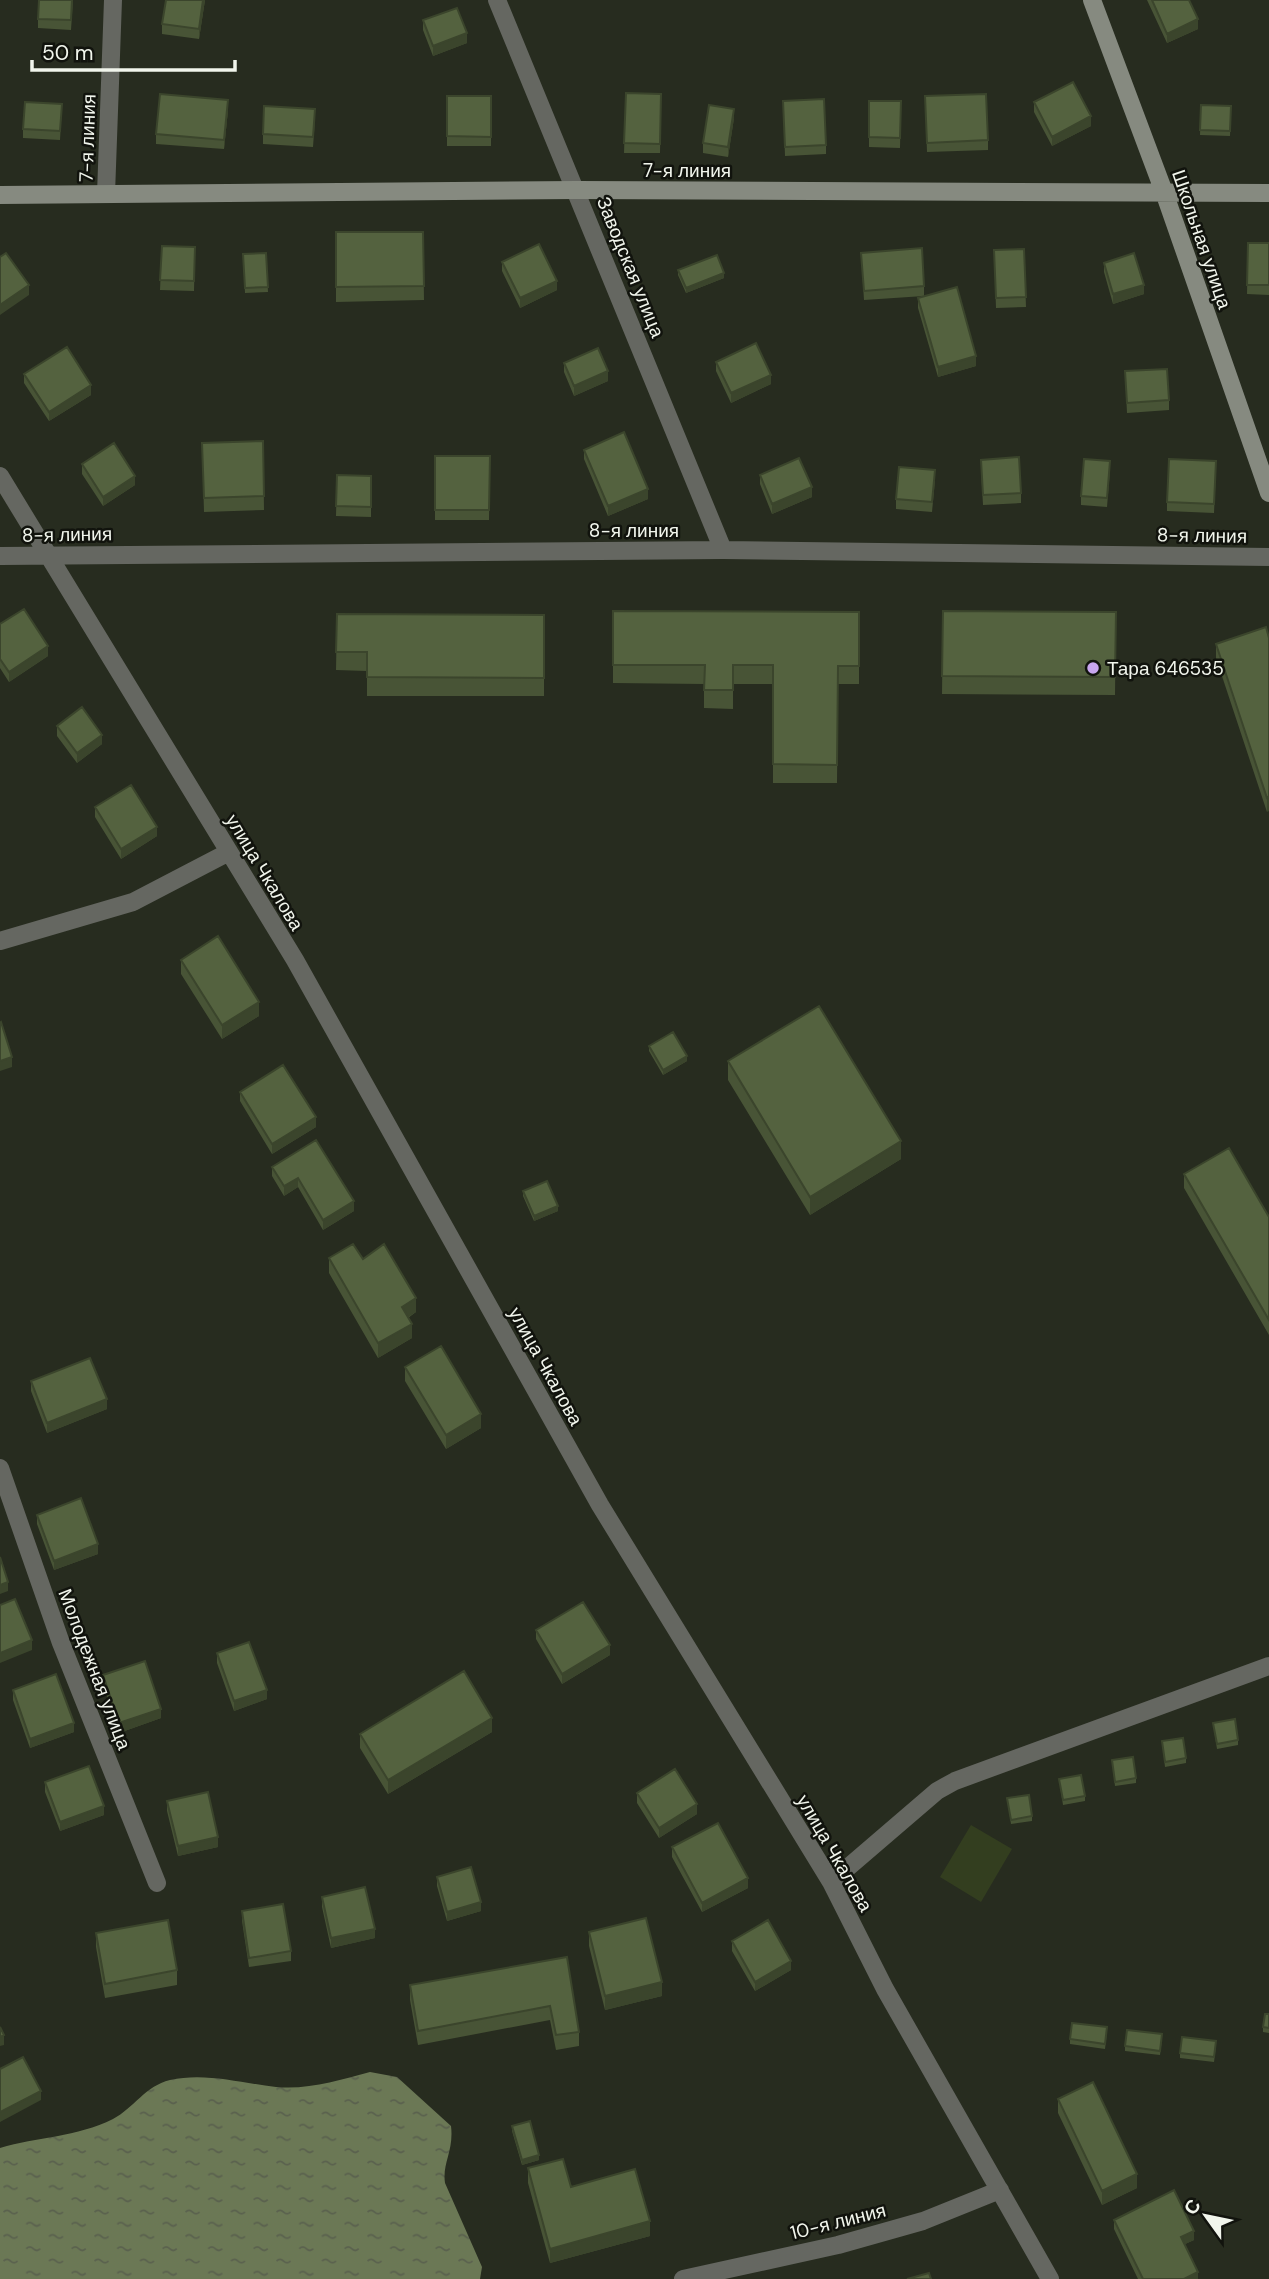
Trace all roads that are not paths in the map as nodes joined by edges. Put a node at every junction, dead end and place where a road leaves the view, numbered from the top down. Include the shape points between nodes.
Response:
1 (113, 0) edge
2 (497, 0) edge
3 (1092, 0) edge
4 (577, 190) junction
5 (1164, 192) junction
6 (1269, 193) edge
7 (106, 194) junction
8 (0, 195) edge
9 (0, 476) edge
10 (1269, 492) edge
11 (723, 550) junction
12 (47, 555) junction
13 (0, 556) edge
14 (1269, 557) edge
15 (229, 852) junction
16 (0, 941) edge
17 (0, 1468) edge
18 (1269, 1666) edge
19 (831, 1882) junction
20 (157, 1883) dead end
21 (1000, 2190) junction
22 (683, 2279) edge
23 (1050, 2279) edge

1 - 7 street, 7-я линия
2 - 4 street, Заводская улица
3 - 5 main road, Школьная улица
4 - 5 main road, 7-я линия
4 - 7 main road, 7-я линия
4 - 11 street, Заводская улица
5 - 6 main road, 7-я линия
5 - 10 main road, Школьная улица
7 - 8 main road, 7-я линия
9 - 12 street, улица Чкалова
11 - 12 street, 8-я линия
11 - 14 street, 8-я линия
12 - 13 street, 8-я линия
12 - 15 street, улица Чкалова
15 - 16 street via 133,902
15 - 19 street, улица Чкалова via 295,960 600,1505
17 - 20 street, Молодежная улица via 61,1643
18 - 19 street via 955,1781 936,1791
19 - 21 street, улица Чкалова via 885,1989
21 - 22 street, 10-я линия via 923,2221 838,2245
21 - 23 street, улица Чкалова

